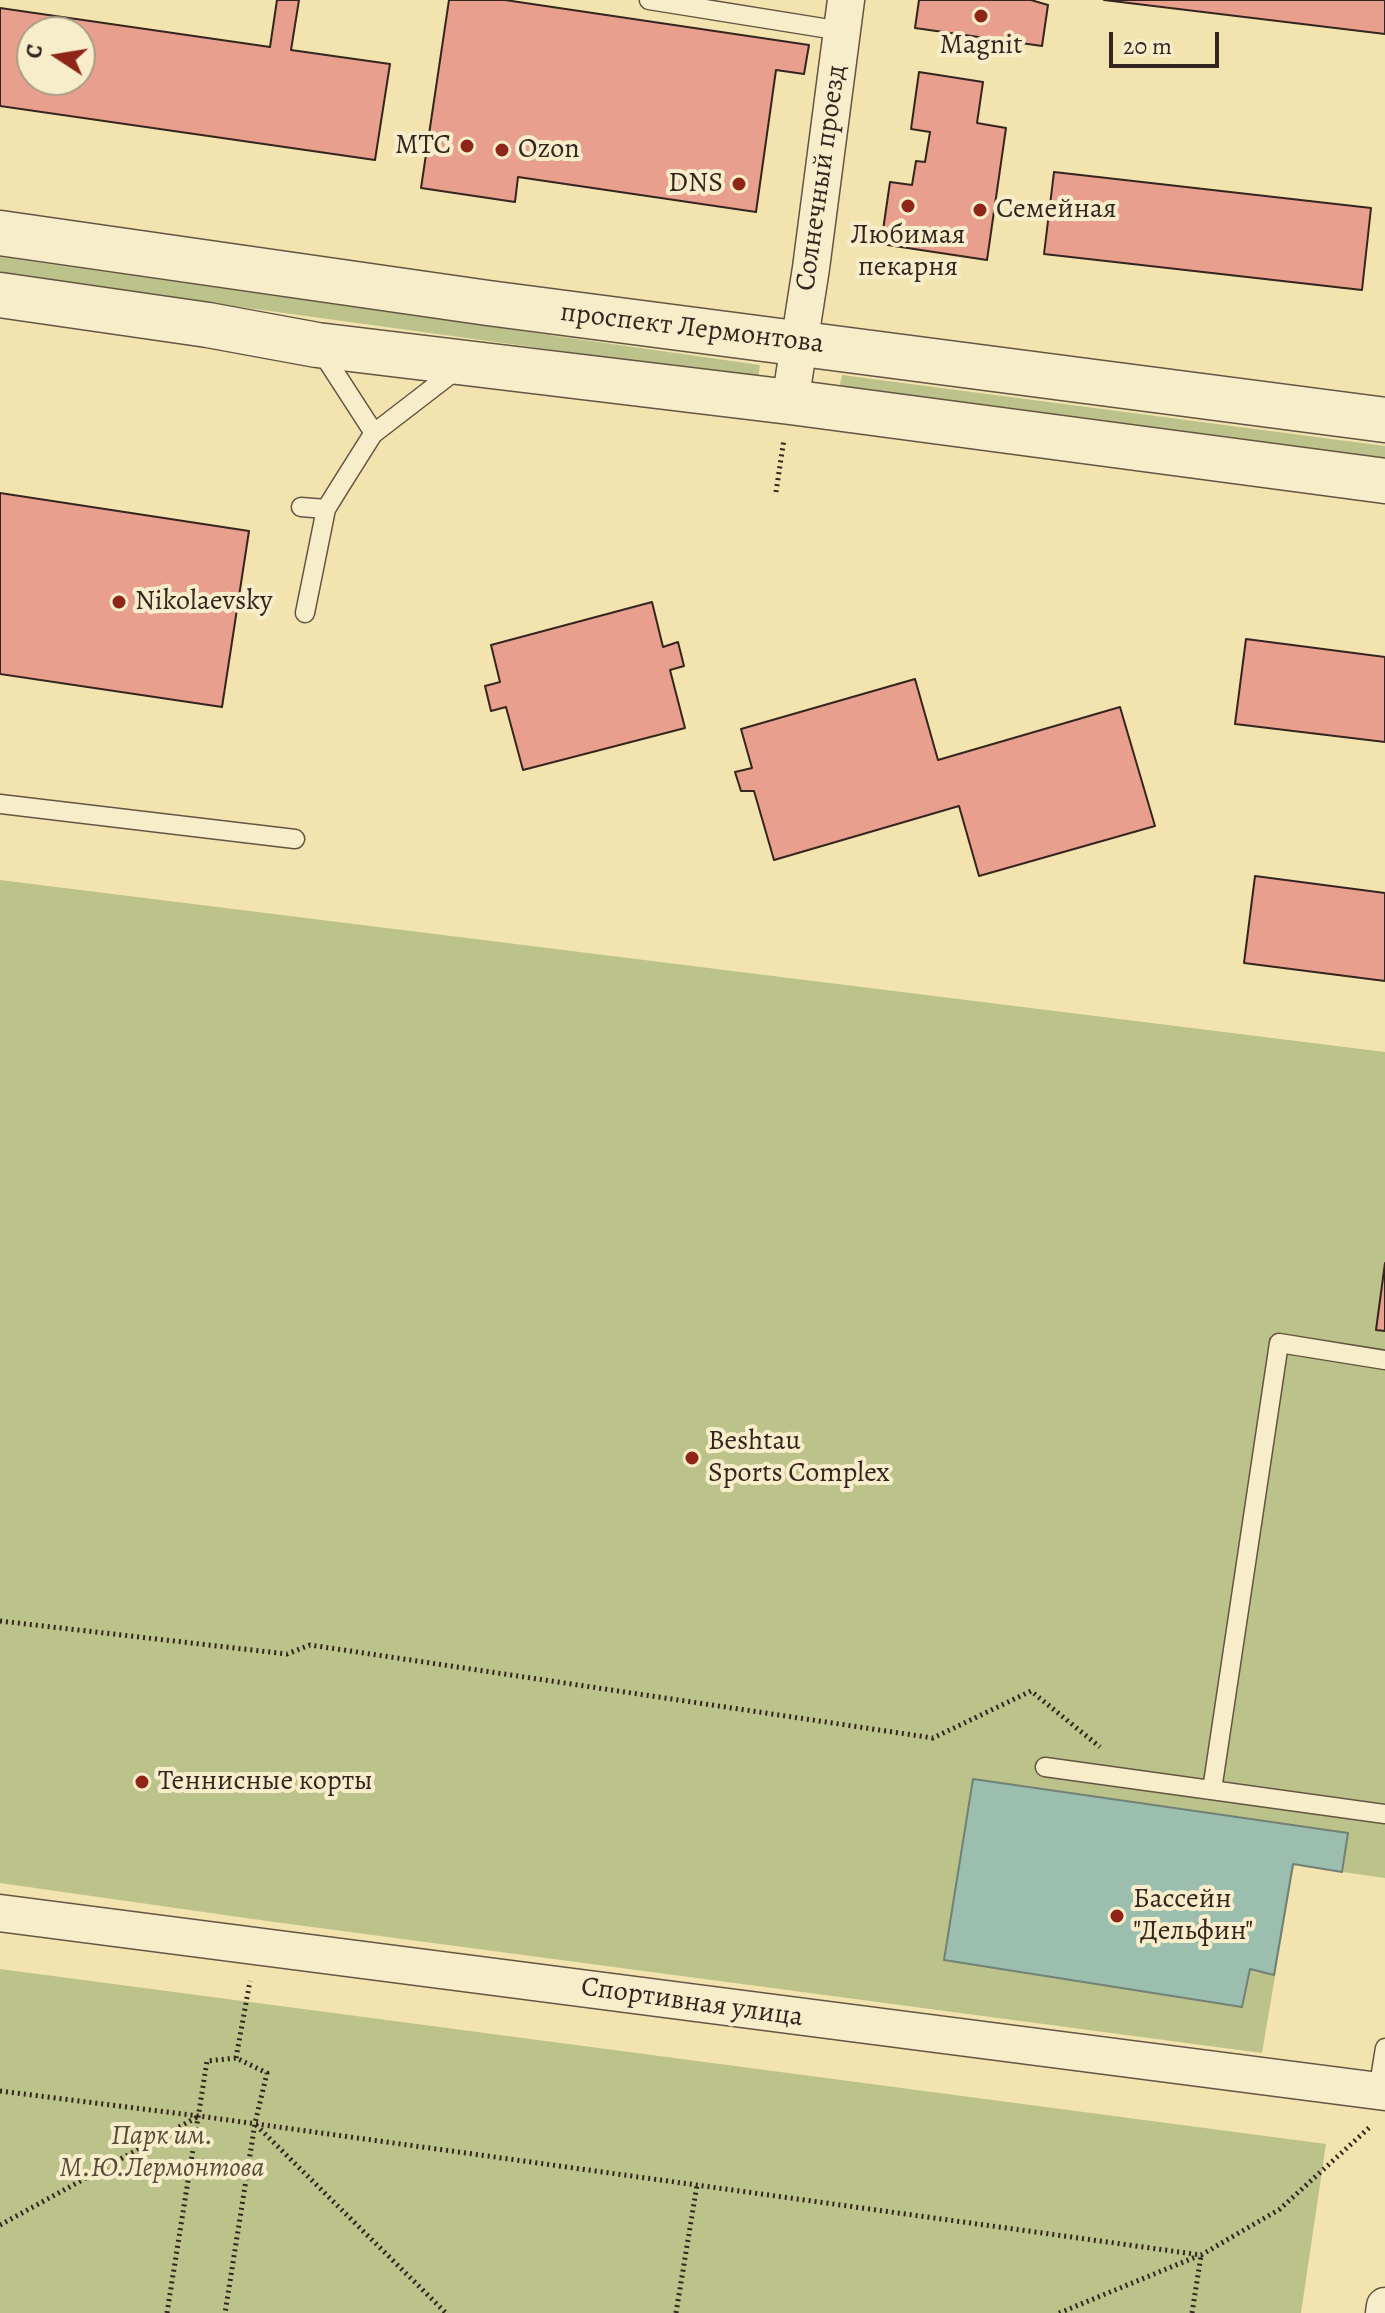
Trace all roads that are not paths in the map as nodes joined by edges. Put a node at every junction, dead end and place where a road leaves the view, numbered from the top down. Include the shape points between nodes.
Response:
1 (649, 0) edge
2 (727, 6) edge
3 (844, 16) edge
4 (0, 233) edge
5 (0, 295) edge
6 (799, 343) junction
7 (317, 345) junction
8 (465, 363) junction
9 (790, 402) junction
10 (1385, 420) edge
11 (374, 433) junction
12 (1385, 481) edge
13 (301, 507) dead end
14 (326, 509) junction
15 (305, 613) dead end
16 (0, 804) edge
17 (295, 839) dead end
18 (1385, 1360) edge
19 (1045, 1767) dead end
20 (1212, 1790) junction
21 (1385, 1814) edge
22 (0, 1913) edge
23 (1385, 2048) edge
24 (1379, 2102) edge
25 (1385, 2306) edge
26 (1384, 2313) edge

1 - 2 lane
2 - 3 lane
3 - 6 street, Солнечный проезд
4 - 6 street, проспект Лермонтова
5 - 7 street
6 - 9 street, Солнечный проезд
6 - 10 street, проспект Лермонтова
7 - 8 street
7 - 11 lane
8 - 9 street
8 - 11 lane
9 - 12 street
11 - 14 lane
13 - 14 lane
14 - 15 lane
16 - 17 lane
18 - 20 lane via 1279,1343
19 - 20 lane
20 - 21 lane
22 - 24 street, Спортивная улица
23 - 24 lane
25 - 26 street

